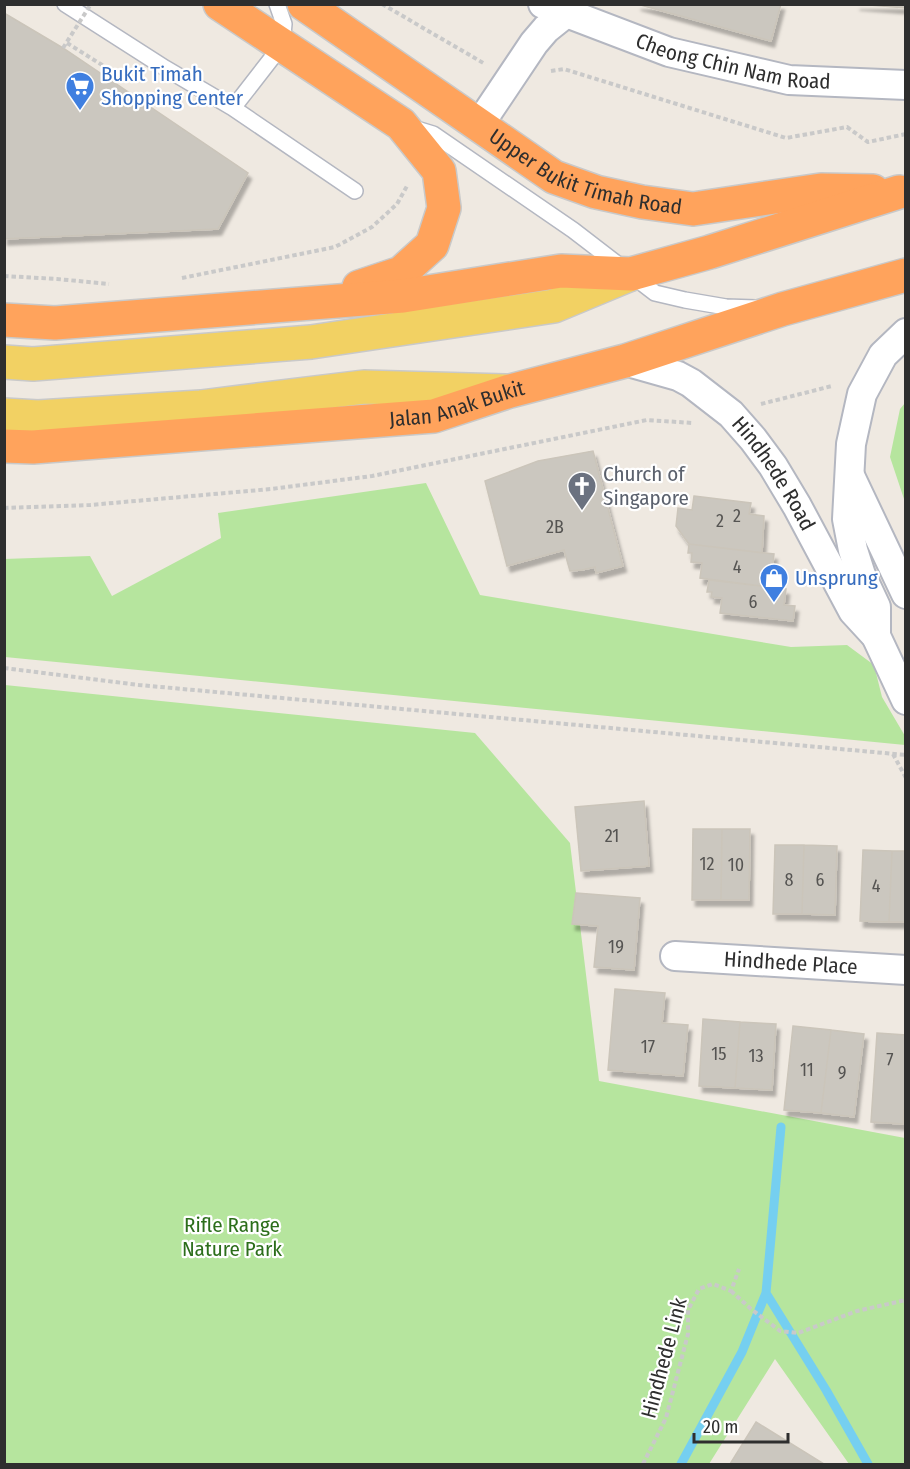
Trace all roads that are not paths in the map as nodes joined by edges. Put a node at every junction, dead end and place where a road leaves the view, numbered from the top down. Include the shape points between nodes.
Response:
1 (65, 4) edge
2 (220, 4) edge
3 (277, 4) edge
4 (304, 4) edge
5 (526, 4) edge
6 (554, 9) edge
7 (282, 45) junction
8 (526, 54) junction
9 (906, 85) edge
10 (232, 108) junction
11 (402, 124) junction
12 (479, 124) junction
13 (355, 191) dead end
14 (902, 191) edge
15 (631, 274) junction
16 (906, 275) edge
17 (309, 304) junction
18 (783, 309) junction
19 (4, 320) edge
20 (906, 333) edge
21 (625, 361) junction
22 (4, 362) edge
23 (510, 391) junction
24 (4, 415) edge
25 (4, 446) edge
26 (850, 476) junction
27 (906, 594) edge
28 (906, 608) edge
29 (865, 609) junction
30 (906, 700) edge
31 (675, 957) dead end
32 (906, 970) edge

1 - 10 lane
2 - 7 highway
3 - 7 lane via 284,24
4 - 12 highway, Upper Bukit Timah Road
5 - 8 street, Cheong Chin Nam Road via 531,31
6 - 8 street, Cheong Chin Nam Road via 546,29
6 - 9 street, Cheong Chin Nam Road via 669,52 789,80
7 - 10 lane
7 - 11 highway
8 - 12 street, Cheong Chin Nam Road
10 - 13 lane
11 - 15 lane via 433,134
11 - 17 highway via 439,171 444,208 432,244 401,273
12 - 14 highway, Upper Bukit Timah Road via 554,177 642,202 693,208 821,190
14 - 15 highway
15 - 17 highway via 561,271 403,296
15 - 18 lane via 655,293 675,298 726,307
15 - 22 main road via 554,306 311,342 33,364
16 - 18 highway
17 - 19 highway via 55,323
18 - 21 highway
20 - 26 street, Hindhede Road via 883,355 862,394 851,444
21 - 23 highway
21 - 29 street, Hindhede Road via 678,376 730,414 773,466
23 - 24 main road, Jalan Anak Bukit via 364,387 201,407 38,417
23 - 25 highway, Jalan Anak Bukit via 434,416 33,447
26 - 27 street, Hindhede Road
26 - 29 street, Hindhede Road via 847,519
28 - 29 street
29 - 30 street, Hindhede Road
31 - 32 street, Hindhede Place

